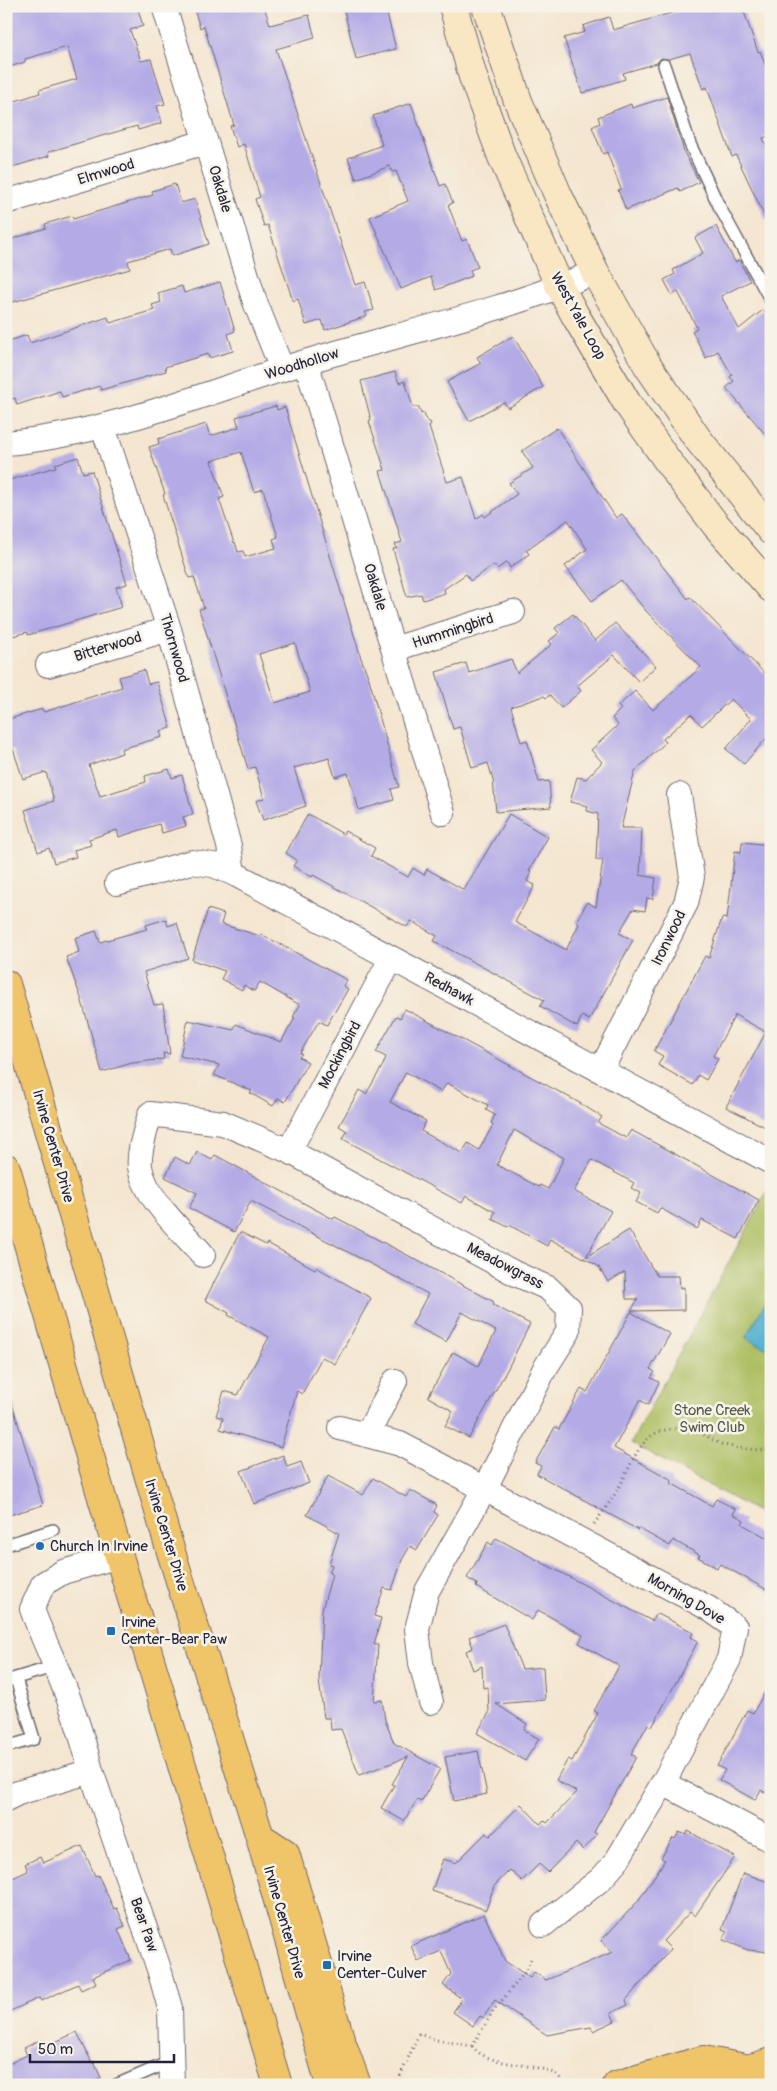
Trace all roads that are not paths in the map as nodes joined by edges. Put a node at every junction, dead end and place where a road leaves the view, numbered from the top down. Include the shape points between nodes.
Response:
1 (164, 6) edge
2 (454, 6) edge
3 (486, 6) edge
4 (664, 65) dead end
5 (205, 142) junction
6 (6, 202) edge
7 (595, 272) junction
8 (560, 287) junction
9 (771, 301) edge
10 (306, 362) junction
11 (282, 369) junction
12 (103, 427) junction
13 (6, 443) edge
14 (771, 531) edge
15 (771, 588) edge
16 (513, 612) dead end
17 (169, 629) junction
18 (394, 650) junction
19 (48, 665) dead end
20 (679, 796) dead end
21 (443, 813) dead end
22 (233, 873) junction
23 (117, 883) dead end
24 (392, 959) junction
25 (6, 984) edge
26 (601, 1070) junction
27 (289, 1151) junction
28 (771, 1162) edge
29 (6, 1168) edge
30 (203, 1255) dead end
31 (395, 1381) dead end
32 (340, 1428) dead end
33 (367, 1435) junction
34 (485, 1488) junction
35 (53, 1530) dead end
36 (6, 1545) edge
37 (120, 1556) junction
38 (56, 1666) junction
39 (11, 1680) edge
40 (431, 1702) dead end
41 (6, 1747) edge
42 (91, 1771) junction
43 (663, 1783) junction
44 (6, 1799) edge
45 (260, 1837) junction
46 (771, 1840) edge
47 (543, 1925) dead end
48 (172, 2061) junction
49 (760, 2066) edge
50 (272, 2077) edge
51 (116, 2085) edge
52 (172, 2085) edge
53 (330, 2085) edge
54 (357, 2085) edge
55 (617, 2085) edge
56 (695, 2085) edge

1 - 5 street, Oakdale
2 - 8 main road, West Yale Loop via 473,77 502,157
3 - 7 main road via 518,101
4 - 9 lane via 690,144 719,206
5 - 6 street, Elmwood
5 - 11 street, Oakdale via 255,302
7 - 8 street, Woodhollow
7 - 14 main road via 654,374 697,438
8 - 10 street, Woodhollow
8 - 15 main road, West Yale Loop via 627,403 716,524
10 - 11 street, Woodhollow
10 - 18 street, Oakdale
11 - 12 street, Woodhollow
12 - 13 street, Woodhollow via 40,440
12 - 17 street, Thornwood
16 - 18 street, Hummingbird
17 - 19 street, Bitterwood
17 - 22 street, Thornwood via 229,846
18 - 21 street, Oakdale
20 - 26 street, Ironwood via 692,876 686,903
22 - 23 street, Redhawk via 213,865 192,862
22 - 24 street, Redhawk
24 - 26 street, Redhawk
24 - 27 street, Mockingbird
25 - 45 main road, Irvine Center Drive via 167,1539
26 - 28 street, Redhawk
27 - 30 street, Meadowgrass via 223,1123 150,1114 140,1167 146,1184 155,1200
27 - 34 street, Meadowgrass via 516,1274 548,1288 569,1308 568,1332 544,1370
29 - 37 main road
31 - 33 street
32 - 33 street, Morning Dove
33 - 34 street, Morning Dove via 400,1444
34 - 40 street, Meadowgrass via 428,1591 417,1629
34 - 43 street, Morning Dove via 708,1608 734,1627 729,1659
35 - 36 lane
37 - 38 street, Bear Paw via 64,1572 43,1584 32,1609
37 - 50 main road
38 - 39 lane
38 - 42 street, Bear Paw
39 - 41 lane via 34,1739
42 - 44 street
42 - 48 street, Bear Paw via 168,2000
43 - 46 street
43 - 47 street, Morning Dove via 616,1862 601,1879
45 - 53 main road, Irvine Center Drive
45 - 54 main road via 285,1853
48 - 51 lane
48 - 52 street, Bear Paw
49 - 55 main road via 703,2060
49 - 56 main road

